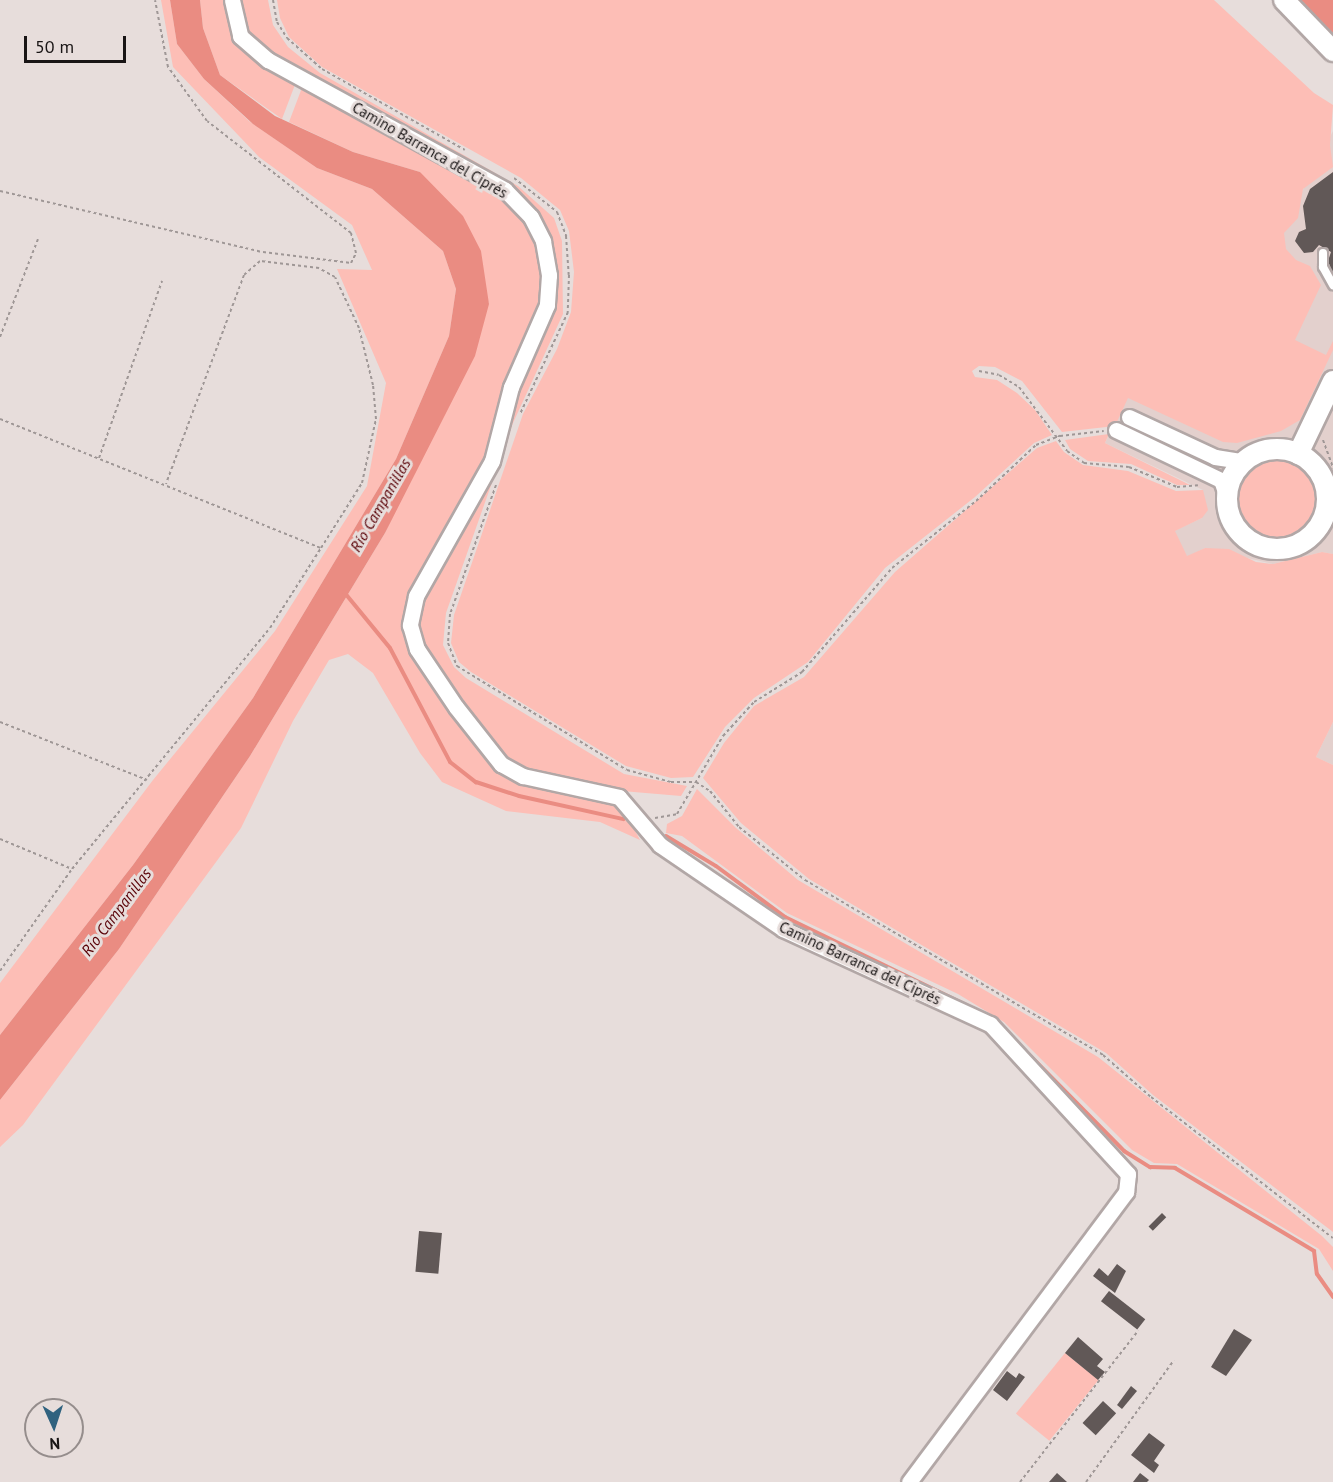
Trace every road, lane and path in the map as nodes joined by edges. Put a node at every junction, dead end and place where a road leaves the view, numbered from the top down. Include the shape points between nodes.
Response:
1 (155, 0) edge
2 (232, 0) edge
3 (273, 0) edge
4 (1284, 0) edge
5 (1333, 51) edge
6 (471, 154) dead end
7 (510, 176) dead end
8 (0, 191) edge
9 (38, 239) dead end
10 (1323, 253) dead end
11 (162, 281) dead end
12 (1333, 285) edge
13 (0, 337) edge
14 (980, 371) dead end
15 (1333, 381) edge
16 (519, 416) dead end
17 (1129, 417) dead end
18 (0, 419) edge
19 (1116, 430) joint
20 (1322, 435) dead end
21 (1060, 436) junction
22 (1298, 454) junction
23 (99, 458) junction
24 (1245, 462) junction
25 (1333, 468) edge
26 (498, 480) dead end
27 (166, 484) junction
28 (1192, 488) dead end
29 (1227, 497) junction
30 (1329, 513) edge
31 (1325, 533) edge
32 (321, 548) junction
33 (0, 722) edge
34 (147, 780) junction
35 (696, 782) junction
36 (640, 820) junction
37 (0, 839) edge
38 (72, 869) junction
39 (0, 971) edge
40 (1333, 1238) edge
41 (1138, 1331) dead end
42 (1174, 1360) dead end
43 (909, 1482) edge
44 (1020, 1482) edge
45 (1086, 1482) edge

1 - 8 path via 168,67 207,121 351,233 356,253 351,263 263,252
2 - 36 street, Camino Barranca del Ciprés via 240,36 268,60 505,190 531,217 543,242 547,264 547,305 511,387 492,461 416,596 410,626 424,658 501,764 523,776 619,797
3 - 6 path via 277,22 287,38 322,69
4 - 5 street
7 - 16 path via 557,212 566,236 569,275 568,312
9 - 13 path
10 - 12 lane via 1323,267
11 - 23 path
14 - 21 path via 999,375 1019,387
15 - 22 street
17 - 24 street via 1215,457
18 - 23 path
19 - 21 path
19 - 29 street via 1221,480
20 - 25 path
21 - 28 path via 1067,451 1084,463 1129,467 1177,488
21 - 35 path via 1036,445 976,501 892,568 802,672 754,702 723,736
22 - 24 street via 1272,448 1257,452
22 - 30 street via 1311,461 1324,479
23 - 27 path
24 - 29 street via 1227,484
26 - 35 path via 450,614 448,643 458,666 627,770 671,782
27 - 32 path
27 - 32 path via 244,275 260,261 319,268 335,277 358,328 373,385 376,419 362,483
29 - 31 street via 1227,514 1241,536 1258,547 1291,548
30 - 31 street
32 - 34 path via 270,628
33 - 34 path
34 - 38 path
35 - 36 path via 677,814
35 - 40 path via 710,791 739,826 805,880 1103,1055 1150,1097
36 - 43 street, Camino Barranca del Ciprés via 660,845 783,929 990,1024 1128,1174 1126,1192
37 - 38 path
38 - 39 path
41 - 44 path
42 - 45 path

